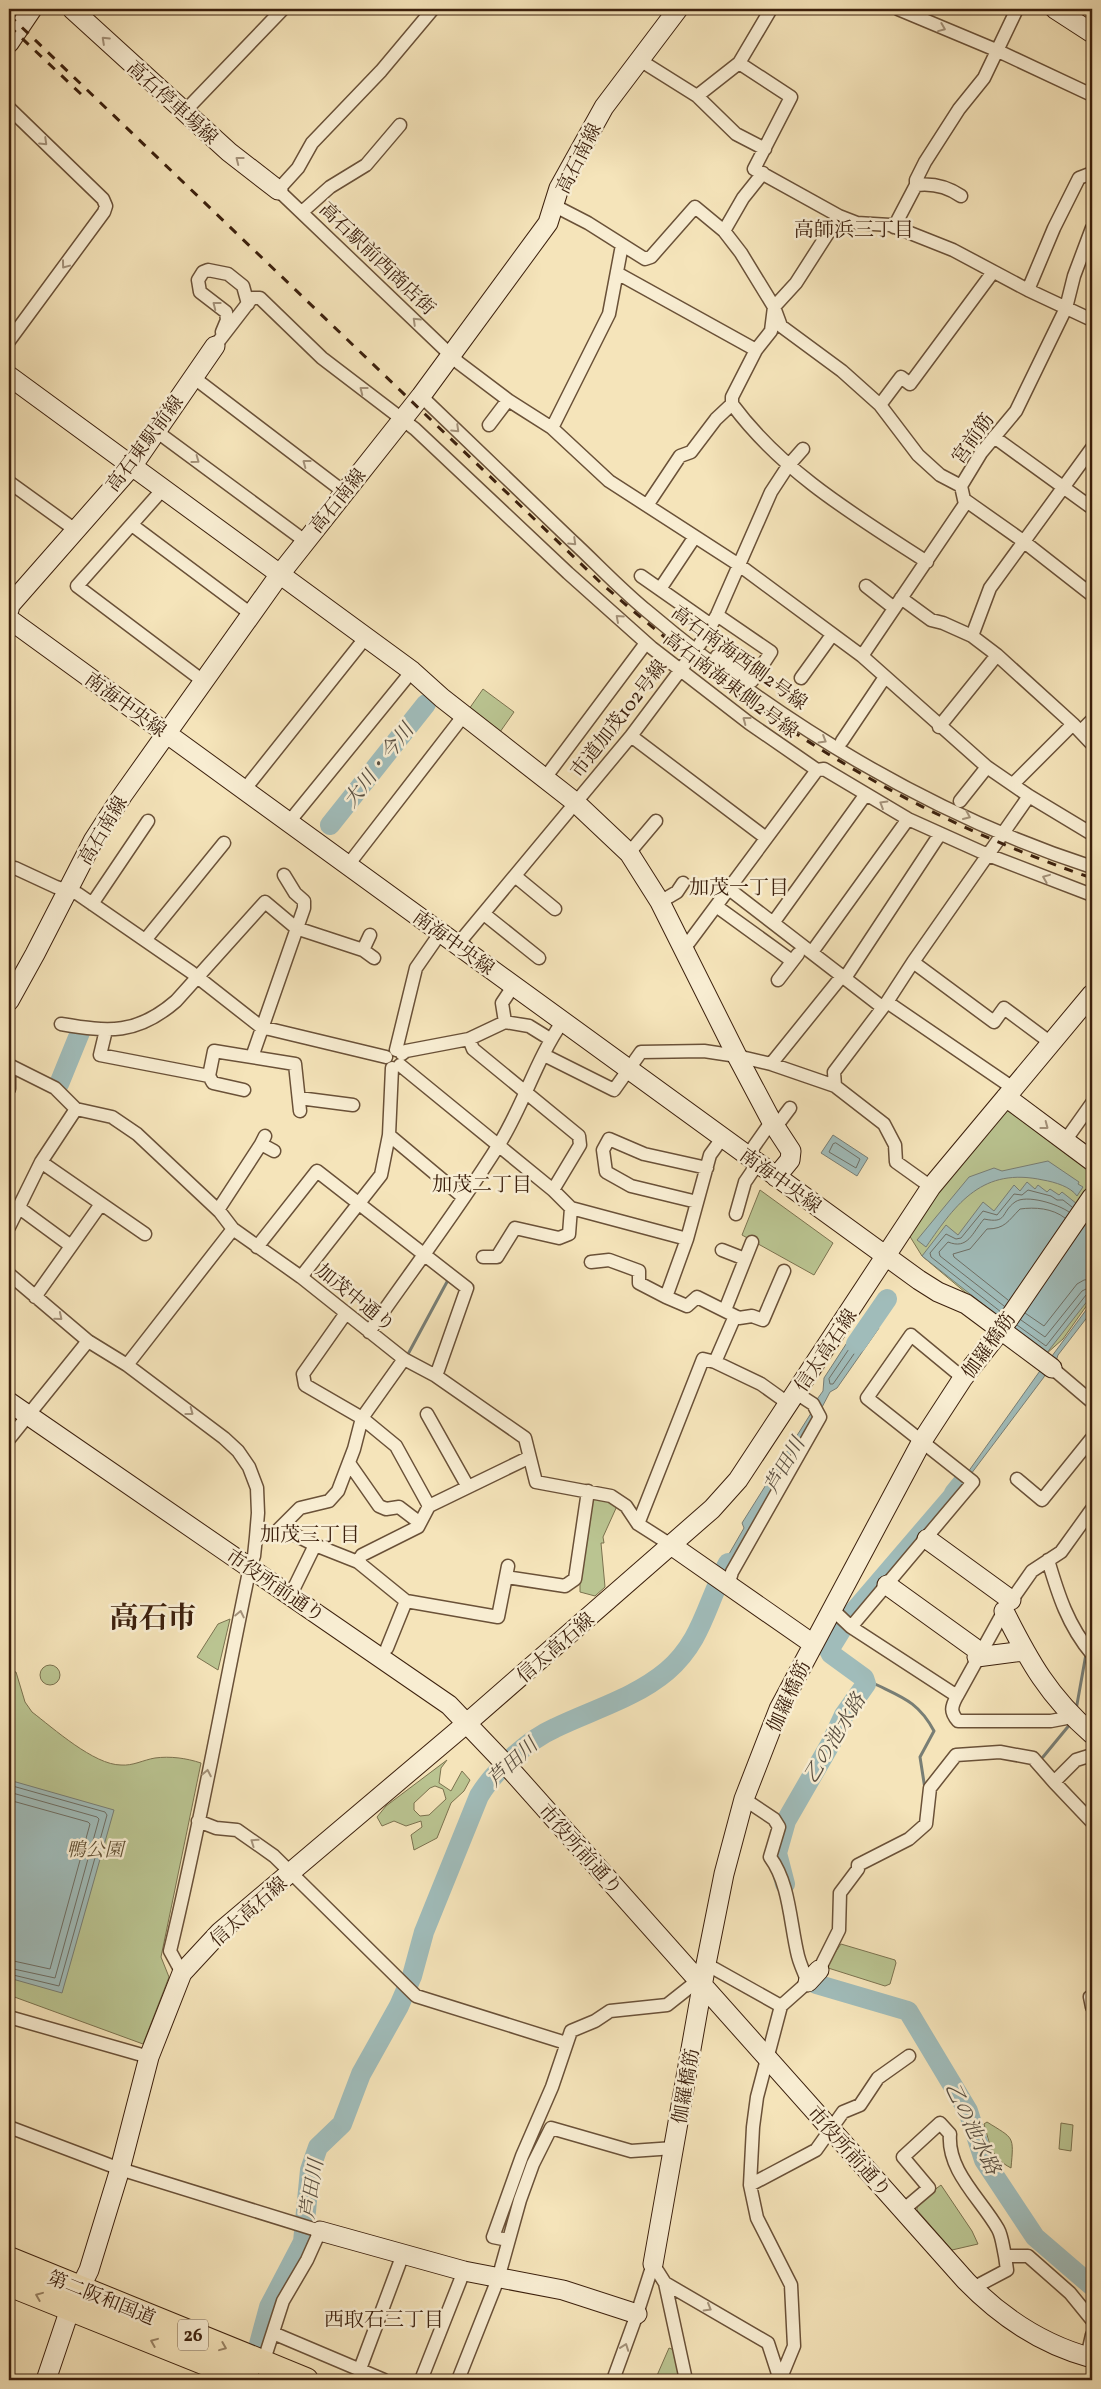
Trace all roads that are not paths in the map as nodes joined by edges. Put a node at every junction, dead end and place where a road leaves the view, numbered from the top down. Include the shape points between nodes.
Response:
1 (32, 9) edge
2 (72, 9) edge
3 (283, 9) edge
4 (433, 9) edge
5 (678, 9) edge
6 (771, 9) edge
7 (898, 9) edge
8 (1017, 9) edge
9 (1056, 9) edge
10 (1092, 33) edge
11 (9, 43) edge
12 (996, 50) junction
13 (638, 59) junction
14 (739, 63) junction
15 (1092, 94) edge
16 (697, 96) junction
17 (9, 108) edge
18 (185, 112) junction
19 (400, 126) dead end
20 (765, 149) junction
21 (1092, 173) edge
22 (763, 174) junction
23 (916, 185) junction
24 (278, 190) junction
25 (961, 196) dead end
26 (555, 206) junction
27 (302, 212) junction
28 (839, 216) junction
29 (894, 227) junction
30 (1092, 228) edge
31 (724, 231) junction
32 (622, 245) junction
33 (993, 272) junction
34 (617, 273) junction
35 (1028, 290) junction
36 (252, 300) junction
37 (774, 307) junction
38 (1066, 308) junction
39 (1092, 320) edge
40 (9, 339) edge
41 (216, 346) junction
42 (756, 350) junction
43 (452, 354) junction
44 (9, 376) edge
45 (194, 377) junction
46 (421, 396) junction
47 (508, 400) junction
48 (732, 404) junction
49 (880, 405) junction
50 (402, 419) junction
51 (489, 425) dead end
52 (552, 428) junction
53 (156, 431) junction
54 (994, 437) junction
55 (1092, 448) edge
56 (803, 449) dead end
57 (133, 465) junction
58 (788, 466) junction
59 (9, 482) edge
60 (961, 486) junction
61 (1063, 486) junction
62 (163, 489) junction
63 (344, 492) junction
64 (966, 500) junction
65 (648, 504) junction
66 (1092, 508) edge
67 (132, 525) junction
68 (74, 530) junction
69 (694, 538) junction
70 (1022, 540) junction
71 (305, 541) junction
72 (927, 562) junction
73 (738, 565) junction
74 (280, 574) junction
75 (641, 576) dead end
76 (866, 586) dead end
77 (660, 589) junction
78 (1092, 596) edge
79 (898, 603) junction
80 (9, 610) edge
81 (251, 614) junction
82 (9, 619) edge
83 (714, 620) junction
84 (832, 635) junction
85 (972, 636) junction
86 (366, 637) junction
87 (643, 647) dead end
88 (697, 647) junction
89 (997, 655) junction
90 (862, 656) junction
91 (680, 670) junction
92 (412, 671) junction
93 (886, 677) junction
94 (801, 678) dead end
95 (203, 681) junction
96 (464, 714) junction
97 (1092, 720) edge
98 (939, 727) junction
99 (1077, 727) junction
100 (167, 734) junction
101 (631, 736) junction
102 (842, 740) dead end
103 (1092, 744) edge
104 (986, 767) junction
105 (817, 770) junction
106 (545, 778) junction
107 (1013, 784) junction
108 (245, 789) junction
109 (866, 794) junction
110 (1029, 796) junction
111 (960, 801) dead end
112 (575, 802) junction
113 (908, 819) junction
114 (148, 821) dead end
115 (656, 821) dead end
116 (289, 822) junction
117 (1004, 832) junction
118 (940, 834) junction
119 (1092, 834) edge
120 (766, 838) junction
121 (224, 843) dead end
122 (629, 853) junction
123 (988, 855) junction
124 (348, 865) junction
125 (1092, 867) edge
126 (9, 868) edge
127 (284, 875) dead end
128 (516, 876) junction
129 (683, 883) dead end
130 (728, 889) junction
131 (67, 890) junction
132 (1092, 894) edge
133 (660, 902) junction
134 (92, 904) junction
135 (716, 906) junction
136 (556, 909) dead end
137 (484, 914) junction
138 (773, 923) junction
139 (296, 928) junction
140 (441, 932) junction
141 (370, 935) dead end
142 (146, 939) junction
143 (458, 944) junction
144 (684, 949) junction
145 (808, 949) junction
146 (363, 950) junction
147 (374, 958) dead end
148 (539, 958) dead end
149 (792, 961) junction
150 (913, 962) junction
151 (198, 977) junction
152 (843, 977) junction
153 (778, 980) dead end
154 (514, 985) junction
155 (1092, 994) edge
156 (9, 1001) edge
157 (885, 1004) junction
158 (563, 1021) junction
159 (505, 1022) junction
160 (60, 1024) dead end
161 (261, 1027) junction
162 (106, 1030) junction
163 (469, 1039) junction
164 (550, 1039) junction
165 (1051, 1043) junction
166 (544, 1055) junction
167 (737, 1056) junction
168 (252, 1057) junction
169 (395, 1059) junction
170 (771, 1064) junction
171 (9, 1065) edge
172 (9, 1069) edge
173 (629, 1069) junction
174 (209, 1076) junction
175 (835, 1086) junction
176 (9, 1089) edge
177 (244, 1090) dead end
178 (1009, 1092) junction
179 (525, 1094) junction
180 (299, 1098) junction
181 (1092, 1103) edge
182 (353, 1105) dead end
183 (790, 1108) dead end
184 (76, 1109) junction
185 (300, 1112) dead end
186 (774, 1125) junction
187 (389, 1135) junction
188 (723, 1137) junction
189 (1065, 1141) junction
190 (499, 1145) junction
191 (274, 1151) dead end
192 (753, 1159) junction
193 (1092, 1161) edge
194 (40, 1162) junction
195 (707, 1168) junction
196 (776, 1177) junction
197 (931, 1187) junction
198 (554, 1190) junction
199 (463, 1197) junction
200 (1090, 1201) edge
201 (360, 1202) junction
202 (697, 1202) junction
203 (101, 1204) junction
204 (18, 1208) junction
205 (570, 1208) junction
206 (218, 1210) junction
207 (736, 1214) dead end
208 (9, 1227) edge
209 (233, 1229) junction
210 (145, 1234) dead end
211 (687, 1239) junction
212 (752, 1242) dead end
213 (71, 1246) junction
214 (258, 1247) junction
215 (722, 1250) dead end
216 (423, 1255) junction
217 (483, 1256) dead end
218 (746, 1259) junction
219 (893, 1261) junction
220 (591, 1262) dead end
221 (9, 1274) edge
222 (301, 1277) junction
223 (784, 1280) dead end
224 (666, 1296) junction
225 (35, 1297) junction
226 (346, 1313) junction
227 (730, 1313) junction
228 (1001, 1330) junction
229 (369, 1332) junction
230 (88, 1341) junction
231 (404, 1359) junction
232 (716, 1362) junction
233 (127, 1365) junction
234 (1048, 1365) joint
235 (436, 1376) junction
236 (963, 1378) junction
237 (793, 1399) junction
238 (9, 1402) edge
239 (1092, 1402) edge
240 (427, 1414) dead end
241 (28, 1416) junction
242 (362, 1418) junction
243 (1092, 1438) edge
244 (9, 1439) edge
245 (922, 1441) junction
246 (528, 1458) junction
247 (349, 1463) junction
248 (1017, 1480) dead end
249 (468, 1487) junction
250 (588, 1491) junction
251 (429, 1506) junction
252 (1092, 1509) edge
253 (420, 1523) junction
254 (638, 1524) junction
255 (276, 1532) junction
256 (256, 1537) junction
257 (927, 1538) junction
258 (315, 1545) junction
259 (671, 1546) junction
260 (1048, 1560) junction
261 (358, 1562) junction
262 (250, 1567) junction
263 (723, 1582) junction
264 (887, 1585) junction
265 (294, 1586) dead end
266 (406, 1601) junction
267 (1007, 1605) junction
268 (844, 1621) junction
269 (813, 1644) junction
270 (387, 1648) dead end
271 (1024, 1650) junction
272 (1092, 1654) edge
273 (979, 1655) junction
274 (956, 1696) junction
275 (1073, 1718) junction
276 (467, 1723) junction
277 (1092, 1734) edge
278 (1092, 1755) edge
279 (1054, 1782) junction
280 (744, 1799) junction
281 (198, 1821) junction
282 (1092, 1822) edge
283 (291, 1873) junction
284 (706, 1964) junction
285 (182, 1973) junction
286 (813, 1976) junction
287 (703, 1987) junction
288 (1092, 1996) edge
289 (781, 2006) junction
290 (1092, 2007) edge
291 (9, 2017) edge
292 (566, 2043) junction
293 (909, 2056) dead end
294 (149, 2057) junction
295 (769, 2059) junction
296 (9, 2126) edge
297 (831, 2129) junction
298 (674, 2148) junction
299 (120, 2169) junction
300 (750, 2185) junction
301 (903, 2210) junction
302 (310, 2227) junction
303 (508, 2240) junction
304 (403, 2254) junction
305 (1005, 2256) junction
306 (9, 2259) edge
307 (653, 2264) junction
308 (464, 2271) junction
309 (498, 2279) junction
310 (666, 2283) junction
311 (9, 2284) edge
312 (973, 2288) junction
313 (75, 2298) junction
314 (637, 2314) junction
315 (1092, 2320) edge
316 (273, 2333) junction
317 (1092, 2335) edge
318 (1090, 2358) edge
319 (360, 2369) junction
320 (255, 2372) edge
321 (46, 2380) edge
322 (306, 2380) edge
323 (384, 2380) edge
324 (420, 2380) edge
325 (458, 2380) edge
326 (613, 2380) edge
327 (686, 2380) edge
328 (780, 2380) edge

1 - 11 street
18 -> 2 street, 高石停車場線
3 - 18 street
4 - 24 street via 312,143 298,168
5 - 13 street, 高石南線
6 - 14 street
7 -> 12 street
8 - 12 street
9 - 10 street
12 - 15 street
12 - 23 street via 984,78 925,162
13 - 16 street
13 - 26 street, 高石南線 via 604,107 559,188
14 - 16 street
14 - 20 street via 791,97
16 - 20 street via 736,134
17 -> 40 street via 103,199 106,206
24 -> 18 street, 高石停車場線
19 - 27 street via 366,164 330,187
20 - 22 street via 754,169
21 - 35 street via 1079,178
22 - 28 street
22 - 31 street via 743,198
23 - 25 street via 950,189
23 - 29 street
24 - 27 street, 高石駅前西商店街
26 - 32 street
26 - 43 street, 高石南線 via 548,223
43 -> 27 street, 高石駅前西商店街
28 - 29 street via 857,223
28 - 37 street via 796,283
29 - 33 street via 952,250
30 - 38 street, 宮前筋
31 - 32 street via 695,207 651,257 645,259
31 - 37 street via 741,252
32 - 34 street
33 - 35 street
33 - 49 street via 910,384 901,377
34 - 42 street
34 - 52 street via 609,314
35 - 38 street
36 - 41 street, 高石東駅前線
41 -> 36 street via 228,316 200,292 198,280 203,272 212,270 228,274 243,286
50 -> 36 street, 高石南海東側2号線 via 322,358 260,298
37 - 42 street via 772,330
37 - 49 street via 781,326 842,371
38 - 39 street
38 - 54 street, 宮前筋 via 1016,411
41 - 45 street, 高石東駅前線
42 - 48 street via 732,397
43 - 46 street, 高石南線
43 - 47 street, 高石駅前西商店街
44 - 57 street
45 - 53 street, 高石東駅前線
63 -> 45 street
46 - 50 street, 高石南線
46 -> 88 street, 高石南海西側2号線 via 646,610
47 - 51 street
47 - 52 street, 高石駅前西商店街
48 - 58 street via 764,444
48 - 65 street via 691,452 680,456
49 - 60 street via 918,455 940,475
50 - 63 street, 高石南線
91 -> 50 street, 高石南海東側2号線 via 568,573
52 - 65 street, 高石駅前西商店街 via 609,481
53 - 57 street, 高石東駅前線
53 -> 71 street
54 - 60 street, 宮前筋
54 - 61 street
55 - 61 street
56 - 58 street, 市道加茂102号線
57 - 62 street
57 - 68 street, 高石東駅前線
58 - 72 street via 841,507
58 - 73 street, 市道加茂102号線 via 771,492
59 - 68 street
60 - 64 street, 宮前筋
61 - 66 street
61 - 70 street
62 - 67 street
62 - 74 street
63 - 71 street, 高石南線
64 - 70 street
64 - 72 street
65 - 69 street, 高石駅前西商店街
67 - 81 street
67 - 95 street via 77,586
68 - 80 street, 高石東駅前線
69 - 73 street, 高石駅前西商店街
69 - 77 street
70 - 78 street
70 - 85 street via 990,588
71 - 74 street, 高石南線
72 - 79 street
73 - 83 street, 市道加茂102号線
73 - 84 street, 高石駅前西商店街
74 - 81 street, 高石南線
74 - 86 street
75 - 77 street
76 - 79 street
77 - 83 street
79 - 85 street
79 - 90 street
81 - 95 street, 高石南線
82 - 100 street, 南海中央線
83 - 88 street, 市道加茂102号線
83 - 88 street via 771,652 752,681
84 - 90 street, 高石駅前西商店街
84 - 94 street
85 - 89 street
86 - 92 street
86 - 108 street
87 - 106 street
88 - 91 street, 市道加茂102号線
88 -> 117 street, 高石南海西側2号線 via 762,701 821,739 896,783
89 - 98 street
89 - 99 street
90 - 93 street, 高石駅前西商店街
91 - 101 street, 市道加茂102号線
105 -> 91 street, 高石南海東側2号線
92 - 96 street
92 - 116 street
93 - 98 street, 高石駅前西商店街
93 - 102 street
95 - 100 street, 高石南線
96 - 106 street
96 - 124 street
97 - 99 street
98 - 104 street, 高石駅前西商店街
99 - 103 street
99 - 107 street
100 - 108 street, 南海中央線
100 - 131 street, 高石南線 via 93,841
101 - 112 street, 市道加茂102号線
101 - 120 street
104 - 107 street, 高石駅前西商店街
104 - 111 street
105 - 109 street, 高石南海東側2号線 via 824,769
105 - 120 street
106 - 112 street
107 - 110 street, 高石駅前西商店街
108 - 116 street, 南海中央線
113 -> 109 street, 高石南海東側2号線
109 - 138 street
110 - 117 street
110 - 119 street, 高石駅前西商店街
112 - 122 street
112 - 128 street, 市道加茂102号線
113 - 118 street, 高石南海東側2号線
113 - 145 street
114 - 134 street
115 - 122 street
116 - 124 street, 南海中央線
117 - 123 street
117 - 125 street, 高石南海西側2号線
118 - 123 street, 高石南海東側2号線
118 - 152 street
120 - 130 street
121 - 142 street
122 - 133 street
132 -> 123 street, 高石南海東側2号線
123 - 150 street
124 - 140 street, 南海中央線
126 - 131 street
127 - 139 street via 295,894 304,901
128 - 136 street
128 - 137 street, 市道加茂102号線
129 - 133 street via 677,892
130 - 135 street
130 - 138 street
131 - 134 street
131 - 156 street, 高石南線
133 - 144 street
134 - 142 street
135 - 144 street
135 - 149 street
137 - 143 street, 市道加茂102号線
137 - 148 street
138 - 145 street
139 - 146 street
139 - 151 street via 265,902
139 - 161 street
140 - 143 street, 南海中央線
140 - 169 street via 416,968
141 - 146 street
142 - 151 street
143 - 154 street, 南海中央線
144 - 167 street
145 - 149 street
145 - 152 street
146 - 147 street
149 - 153 street
150 - 157 street
150 - 165 street via 994,1022 1004,1008
151 - 161 street
151 - 162 street via 176,1001 145,1023
152 - 157 street
152 - 170 street
154 - 158 street, 南海中央線
154 - 159 street via 502,1003
155 - 165 street, 信太高石線
157 - 175 street via 834,1072
157 - 178 street
158 - 164 street
158 - 173 street, 南海中央線
159 - 163 street
159 - 164 street via 529,1026
160 - 162 street
161 - 168 street
161 - 169 street
162 - 174 street via 100,1056
163 - 169 street via 406,1051
163 - 179 street via 473,1049
164 - 166 street
165 - 178 street, 信太高石線
166 - 173 street via 614,1090
166 - 179 street
167 - 170 street
167 - 173 street via 704,1051 641,1052
167 - 186 street
168 - 174 street via 214,1051
168 - 180 street via 295,1064
169 - 187 street
169 - 190 street
170 - 175 street
171 - 184 street via 55,1088
172 - 176 street
173 - 188 street, 南海中央線
174 - 177 street via 213,1083
175 - 197 street via 884,1124 895,1145 896,1162
178 -> 189 street
178 - 197 street, 信太高石線
179 - 190 street
179 - 198 street via 579,1136 580,1144
180 - 182 street
180 - 185 street
181 - 189 street
183 - 186 street
184 - 194 street
184 - 206 street, 加茂中通り via 112,1117 138,1134
186 - 192 street via 769,1125
186 - 196 street via 790,1151 790,1160
187 - 199 street
187 - 201 street via 381,1175
188 - 192 street, 南海中央線
188 - 195 street via 710,1155
189 - 193 street
190 - 198 street
190 - 199 street
191 - 206 street via 263,1140
192 - 196 street, 南海中央線
192 - 207 street
194 - 203 street
194 - 204 street
195 - 202 street
195 - 202 street via 644,1154 609,1139 603,1150 606,1172 631,1186
196 - 219 street, 南海中央線
197 - 219 street, 信太高石線
198 - 205 street
199 - 216 street
200 - 228 street, 伽羅橋筋
201 - 214 street via 317,1171
201 - 216 street
201 - 222 street
202 - 211 street
203 - 210 street
203 - 213 street
204 - 208 street
204 - 213 street
205 - 211 street
205 - 217 street via 569,1234 559,1238 515,1228 497,1257
206 - 209 street, 加茂中通り
209 - 214 street, 加茂中通り
209 - 233 street
211 - 224 street
212 - 218 street
213 - 225 street
214 - 222 street, 加茂中通り
215 - 218 street
216 - 229 street
216 - 235 street via 467,1288
218 - 227 street
219 - 228 street, 南海中央線 via 938,1292 966,1304
219 - 237 street, 信太高石線
220 - 224 street via 609,1260 639,1271 639,1283
221 - 225 street
222 - 226 street, 加茂中通り
223 - 227 street via 763,1320 752,1316 740,1318
224 - 227 street via 686,1306 697,1297
225 -> 230 street
226 - 229 street, 加茂中通り
226 - 242 street via 303,1374 305,1385
227 - 232 street
228 - 234 street, 南海中央線
228 - 236 street, 伽羅橋筋
229 - 231 street, 加茂中通り
230 - 233 street
230 - 241 street
231 - 235 street, 加茂中通り
231 - 242 street
232 - 237 street
232 - 254 street via 703,1359
233 -> 256 street via 238,1451 257,1488
234 - 239 street
235 - 246 street, 加茂中通り via 524,1438
236 - 245 street, 伽羅橋筋
236 - 245 street via 911,1335 867,1398
237 - 259 street, 信太高石線 via 738,1480
237 - 263 street via 816,1409 820,1417 732,1572
238 - 241 street, 市役所前通り
240 - 249 street
241 - 244 street
241 - 262 street, 市役所前通り
242 - 247 street
242 - 251 street via 396,1446
243 - 248 street via 1042,1500
245 - 257 street via 973,1482
245 - 268 street, 伽羅橋筋
246 - 249 street
246 - 250 street, 加茂中通り via 536,1482
247 - 253 street via 379,1506 386,1509 399,1507
247 - 255 street via 338,1491 329,1501 300,1508
249 - 251 street
250 - 254 street, 加茂中通り via 610,1496 626,1506
250 - 266 street via 575,1579 565,1586 507,1571 498,1617
251 - 253 street
252 - 260 street via 1061,1552
253 - 261 street via 418,1527 362,1554
254 - 259 street, 加茂中通り
255 - 256 street
255 - 258 street via 291,1533
256 - 262 street
257 - 264 street
257 - 267 street
258 - 261 street
258 - 265 street
259 - 263 street
259 - 276 street, 信太高石線
260 - 267 street via 1032,1571
260 - 272 street via 1061,1604
261 - 266 street
262 - 276 street, 市役所前通り via 449,1705
281 -> 262 street
263 - 269 street
264 - 268 street
264 - 273 street
266 - 270 street
267 - 271 street
267 - 273 street
268 - 269 street, 伽羅橋筋
268 - 274 street
269 - 280 street, 伽羅橋筋 via 780,1709
271 - 273 street
271 - 275 street via 1050,1692
273 - 274 street
274 - 275 street via 951,1706 952,1715 958,1722 1051,1722
275 - 277 street
276 - 283 street, 信太高石線
276 - 287 street, 市役所前通り
278 - 279 street via 1076,1760
279 - 282 street
279 - 286 street via 1033,1758 1000,1752 956,1755 930,1788 926,1824 909,1839 858,1865 840,1893 839,1930
280 - 284 street, 伽羅橋筋 via 724,1874
280 - 286 street via 774,1819 778,1827 770,1857 782,1880 798,1957
283 -> 281 street via 274,1856 237,1830 216,1828
281 - 285 street via 170,1951
283 - 285 street, 信太高石線 via 220,1932
283 - 292 street via 416,1996
284 - 287 street, 伽羅橋筋
284 - 289 street
285 - 294 street, 信太高石線
286 - 289 street
287 - 292 street via 691,1986 667,2005 610,2011 596,2021 571,2031
287 - 295 street, 市役所前通り
287 - 298 street, 伽羅橋筋
288 - 290 street
289 - 295 street
291 - 294 street
292 - 303 street via 493,2237
293 - 297 street via 878,2078 860,2105 843,2112
294 - 299 street, 信太高石線
295 - 297 street, 市役所前通り
295 - 300 street via 757,2097
296 - 299 street
297 - 300 street via 816,2150
297 - 301 street, 市役所前通り
298 - 303 street via 631,2151 551,2128 533,2164
298 - 307 street, 伽羅橋筋
299 - 302 street
299 - 313 street, 信太高石線 via 89,2270
300 - 328 street via 757,2218 791,2284 794,2346
301 - 305 street via 929,2188 902,2157 940,2122 950,2134 949,2148 964,2180 1000,2231
301 - 312 street, 市役所前通り
302 - 304 street
302 - 316 street via 307,2260 283,2301
303 - 309 street
304 - 308 street
304 - 319 street
305 - 312 street via 1007,2270
305 - 315 street via 1028,2256 1070,2293
306 - 313 highway, 第二阪和国道 / 26
307 - 310 street
307 - 314 street
308 - 309 street
308 - 324 street
309 - 314 street via 563,2290
309 - 325 street
310 - 327 street
310 -> 328 street via 768,2343
313 -> 311 highway, 第二阪和国道 / 26
312 - 318 street, 市役所前通り via 990,2305 1041,2339
313 - 320 highway, 第二阪和国道 / 26
313 - 321 street, 信太高石線
326 -> 314 street
316 - 319 street
316 - 320 street
317 - 318 street
319 - 323 street
320 - 322 highway, 第二阪和国道 / 26

